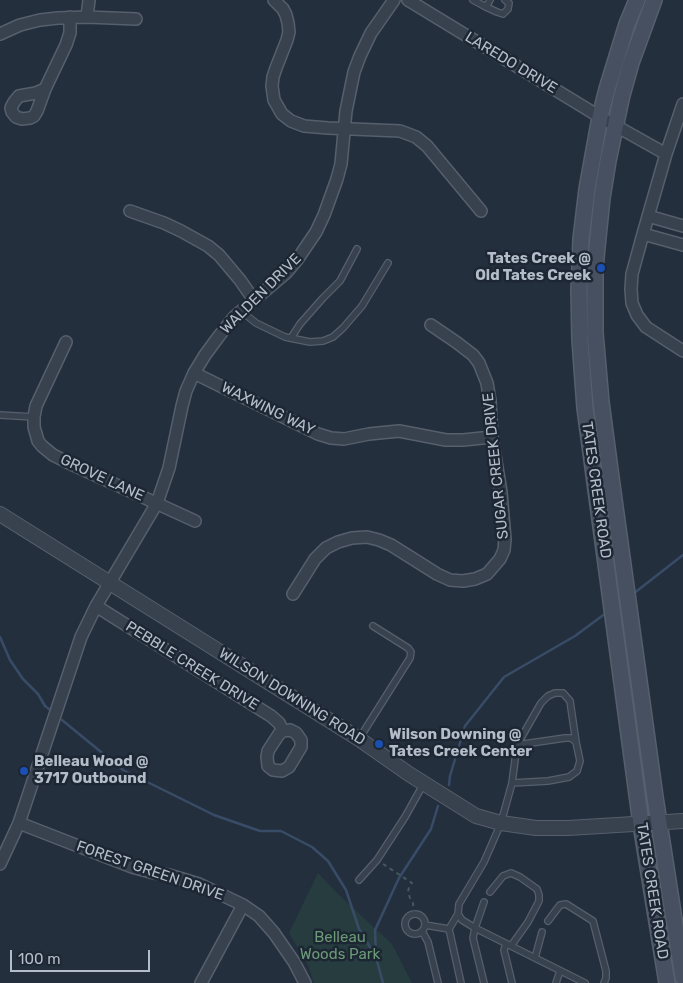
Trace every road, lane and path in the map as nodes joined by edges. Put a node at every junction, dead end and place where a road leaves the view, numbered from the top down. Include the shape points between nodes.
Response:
1 (89, 0) edge
2 (274, 0) edge
3 (394, 0) edge
4 (408, 0) edge
5 (473, 0) edge
6 (490, 0) edge
7 (505, 0) edge
8 (637, 0) edge
9 (654, 0) edge
10 (486, 7) junction
11 (70, 17) junction
12 (88, 17) junction
13 (136, 19) dead end
14 (0, 34) edge
15 (45, 89) dead end
16 (683, 104) edge
17 (600, 117) junction
18 (616, 126) junction
19 (344, 129) junction
20 (666, 154) junction
21 (130, 211) dead end
22 (481, 211) dead end
23 (648, 216) junction
24 (683, 226) edge
25 (643, 234) junction
26 (683, 244) edge
27 (358, 249) dead end
28 (388, 263) dead end
29 (254, 300) junction
30 (241, 311) junction
31 (431, 325) dead end
32 (291, 338) junction
33 (66, 342) dead end
34 (683, 351) edge
35 (194, 373) junction
36 (0, 415) edge
37 (34, 416) junction
38 (492, 437) junction
39 (157, 503) junction
40 (0, 514) edge
41 (195, 521) dead end
42 (110, 582) junction
43 (293, 594) dead end
44 (96, 606) junction
45 (373, 626) dead end
46 (283, 731) dead end
47 (359, 739) junction
48 (576, 742) junction
49 (517, 745) junction
50 (424, 783) junction
51 (512, 783) junction
52 (683, 822) edge
53 (19, 823) junction
54 (501, 823) junction
55 (660, 823) junction
56 (641, 824) junction
57 (0, 864) edge
58 (391, 869) dead end
59 (359, 880) dead end
60 (490, 892) dead end
61 (484, 902) dead end
62 (243, 905) junction
63 (414, 913) junction
64 (458, 914) junction
65 (548, 921) dead end
66 (423, 928) junction
67 (475, 928) junction
68 (449, 929) junction
69 (542, 932) dead end
70 (508, 945) junction
71 (534, 958) junction
72 (560, 971) junction
73 (683, 976) edge
74 (201, 983) edge
75 (305, 983) edge
76 (438, 983) edge
77 (461, 983) edge
78 (484, 983) edge
79 (512, 983) edge
80 (556, 983) edge
81 (585, 983) edge
82 (604, 983) edge
83 (667, 983) edge

1 - 12 street
2 - 19 street via 286,15 288,32 273,77 274,100 282,114 291,121 304,126
3 - 19 street, WALDEN DRIVE via 371,33 360,56 349,91
4 - 17 street, LAREDO DRIVE
5 - 10 lane
6 - 10 lane
7 - 10 lane via 509,3 503,14
8 - 17 main road, TATES CREEK ROAD
9 - 18 main road, TATES CREEK ROAD via 631,62
11 - 12 street
11 - 14 street via 40,20
11 - 15 street via 70,33
12 - 13 street
16 - 20 street
17 - 18 street, LAREDO DRIVE
17 - 56 main road, TATES CREEK ROAD via 581,239 580,340 585,408
18 - 20 street, LAREDO DRIVE
18 - 55 main road, TATES CREEK ROAD via 602,198 597,247 595,333 624,577
19 - 22 street via 400,131 416,137
19 - 29 street, WALDEN DRIVE via 337,179 316,232 298,260
20 - 23 street
21 - 29 street via 164,223 208,246 219,255
23 - 24 street
23 - 25 street
25 - 26 street
25 - 34 street via 632,274 632,303 646,327
27 - 32 lane via 340,281
28 - 32 lane via 362,306 333,336 310,342
29 - 30 street, WALDEN DRIVE
30 - 32 lane via 256,323
30 - 35 street, WALDEN DRIVE
31 - 38 street, SUGAR CREEK DRIVE via 466,349 479,363 487,383
33 - 37 street, GROVE LANE
35 - 38 street, WAXWING WAY via 331,438 399,431 446,440
35 - 39 street, WALDEN DRIVE via 186,391 169,468
36 - 37 lane
37 - 39 street, GROVE LANE via 38,441 53,455
38 - 43 street, SUGAR CREEK DRIVE via 505,539 500,559 487,574 463,581 450,580 380,540 352,538 326,548 315,559
39 - 41 street, GROVE LANE
39 - 42 street, WALDEN DRIVE
40 - 42 street, WILSON DOWNING ROAD
42 - 44 street, WALDEN DRIVE
42 - 47 street, WILSON DOWNING ROAD
44 - 46 street, PEBBLE CREEK DRIVE via 271,716
44 - 53 street, WALDEN DRIVE via 81,637
45 - 47 lane via 411,652
47 - 50 street, WILSON DOWNING ROAD
48 - 49 lane via 565,738
48 - 49 lane via 570,701 563,694 556,693 541,703
48 - 51 lane via 580,761 577,771 569,777
49 - 51 lane
50 - 54 street, WILSON DOWNING ROAD via 476,816
50 - 59 lane via 377,860
51 - 54 lane
52 - 55 street, WILSON DOWNING ROAD
53 - 57 street, WALDEN DRIVE
53 - 62 street, FOREST GREEN DRIVE via 132,867 199,884
54 - 56 street, WILSON DOWNING ROAD via 536,828
54 - 64 lane via 484,862 459,904
55 - 56 street, WILSON DOWNING ROAD
55 - 73 main road, TATES CREEK ROAD
56 - 83 main road, TATES CREEK ROAD
58 - 63 path via 412,883 408,892
60 - 70 lane via 503,876 512,873 537,889 539,902 528,922
61 - 67 lane
62 - 74 street
62 - 75 street, FOREST GREEN DRIVE via 259,916 274,933
63 - 66 lane via 422,917 425,922
63 - 66 lane via 406,918 405,928 416,934
64 - 67 lane
64 - 68 lane
65 - 82 lane via 560,905 566,904 593,920 606,971
66 - 68 lane
66 - 76 lane
67 - 70 lane
67 - 78 lane via 473,938
68 - 77 lane
69 - 71 lane
70 - 71 lane
70 - 79 lane via 504,950
71 - 72 lane
72 - 80 lane
72 - 81 lane

